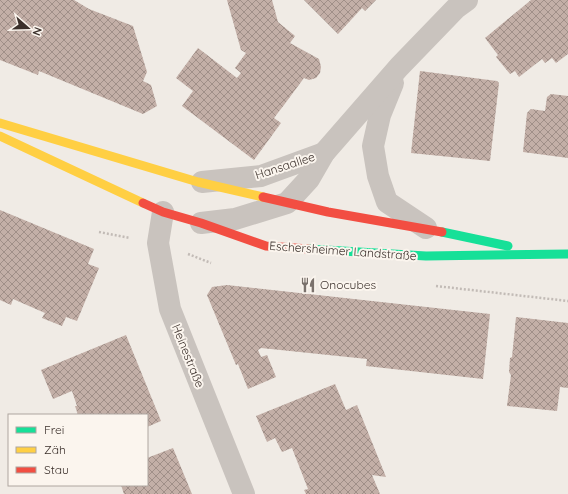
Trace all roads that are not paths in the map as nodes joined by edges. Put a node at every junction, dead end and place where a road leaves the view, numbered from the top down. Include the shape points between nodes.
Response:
1 (467, 0) edge
2 (399, 67) junction
3 (0, 123) edge
4 (0, 136) edge
5 (324, 153) junction
6 (198, 182) junction
7 (287, 203) junction
8 (163, 212) junction
9 (201, 223) junction
10 (426, 228) junction
11 (540, 253) junction
12 (568, 254) edge
13 (244, 494) edge

1 - 2 street, Hansaallee via 456,8
2 - 5 street, Hansaallee
2 - 10 street, Hansaallee via 380,115 373,146 378,176 387,202
3 - 6 main road, Eschersheimer Landstraße
4 - 8 main road, Eschersheimer Landstraße
5 - 6 street, Hansaallee via 261,176
5 - 7 street, Hansaallee via 309,179
6 - 7 main road, Eschersheimer Landstraße
7 - 9 street via 235,219
7 - 10 main road, Eschersheimer Landstraße
8 - 9 main road, Eschersheimer Landstraße
8 - 13 street, Heinestraße via 158,243 170,309
9 - 11 main road, Eschersheimer Landstraße via 266,246 305,250 426,256
10 - 11 main road, Eschersheimer Landstraße
11 - 12 main road, Eschersheimer Landstraße

